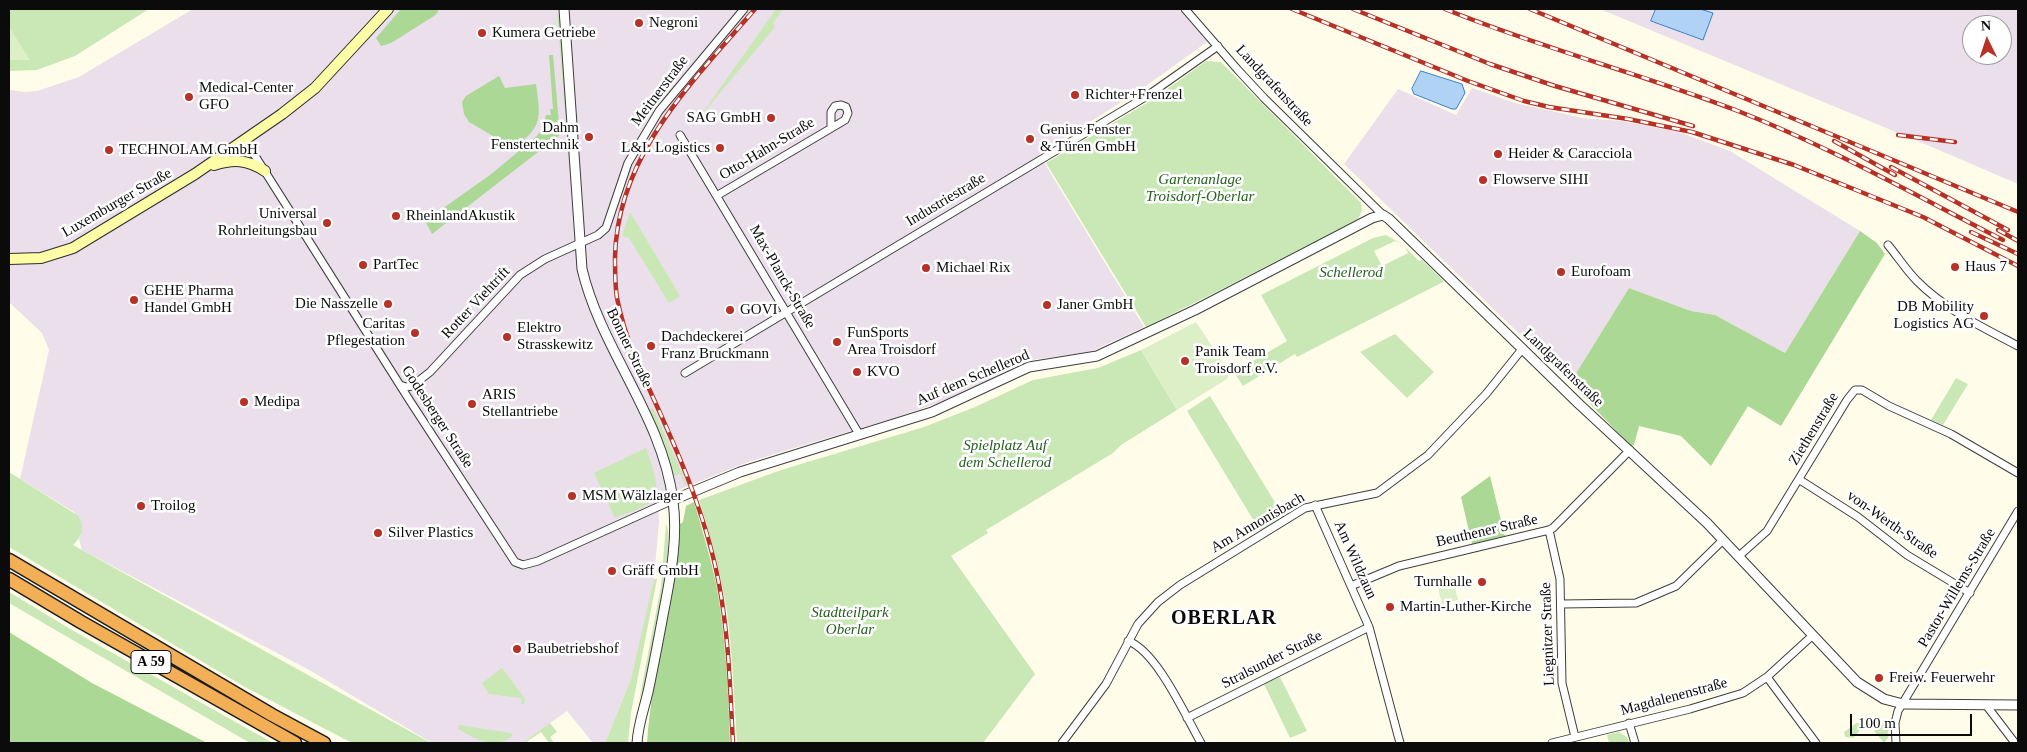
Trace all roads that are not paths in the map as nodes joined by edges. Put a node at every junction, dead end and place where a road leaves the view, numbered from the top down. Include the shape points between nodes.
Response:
1 (388, 9) edge
2 (564, 9) edge
3 (744, 9) edge
4 (1185, 9) edge
5 (1218, 46) junction
6 (831, 127) dead end
7 (680, 135) dead end
8 (245, 140) junction
9 (265, 171) junction
10 (195, 174) junction
11 (718, 195) junction
12 (1383, 215) junction
13 (579, 243) junction
14 (1888, 245) dead end
15 (9, 259) edge
16 (786, 312) junction
17 (2018, 346) edge
18 (1523, 348) junction
19 (685, 373) dead end
20 (400, 385) junction
21 (859, 434) junction
22 (1630, 450) junction
23 (2018, 474) edge
24 (1800, 480) junction
25 (673, 500) junction
26 (1315, 505) junction
27 (2017, 515) edge
28 (1549, 530) junction
29 (1723, 540) junction
30 (1739, 556) junction
31 (9, 560) edge
32 (9, 579) edge
33 (1351, 586) junction
34 (1970, 593) junction
35 (1561, 604) junction
36 (1369, 627) junction
37 (1814, 634) junction
38 (1128, 641) junction
39 (1767, 676) junction
40 (647, 693) junction
41 (1903, 704) junction
42 (1986, 705) junction
43 (2018, 705) edge
44 (1187, 718) junction
45 (1629, 723) junction
46 (1575, 737) junction
47 (295, 743) edge
48 (324, 743) edge
49 (637, 743) edge
50 (642, 743) edge
51 (1062, 743) edge
52 (1200, 743) edge
53 (1400, 743) edge
54 (1552, 743) edge
55 (1635, 743) edge
56 (1816, 743) edge
57 (1896, 743) edge
58 (2016, 743) edge

1 - 8 main road, Luxemburger Straße via 315,88
2 - 13 street, Bonner Straße
3 - 13 street, Meitnerstraße via 659,111 628,163 606,228
4 - 5 street, Landgrafenstraße
5 - 12 street, Landgrafenstraße via 1264,98
5 - 16 street, Industriestraße via 1147,96
6 - 11 street, Otto-Hahn-Straße
7 - 11 street, Max-Planck-Straße
8 - 9 street, Godesberger Straße
8 - 10 main road, Luxemburger Straße
9 - 10 main road via 255,164 239,160 222,162
9 - 20 street, Godesberger Straße
10 - 15 main road, Luxemburger Straße via 73,248 40,258
11 - 16 street, Max-Planck-Straße
12 - 18 street, Landgrafenstraße
12 - 21 street, Auf dem Schellerod via 1105,352 1079,360 1030,367 932,412
13 - 20 street, Rotter Viehtrift via 520,275 430,372 412,386
13 - 25 street, Bonner Straße via 590,298 659,442
14 - 17 street via 1916,280 1942,303
16 - 19 street, Industriestraße
16 - 21 street, Max-Planck-Straße
18 - 22 street, Landgrafenstraße
18 - 26 street, Am Annonisbach via 1486,394 1428,455 1376,494
20 - 25 street, Godesberger Straße via 511,558 519,564 538,561
21 - 25 street, Auf dem Schellerod via 740,472
22 - 28 street, Beuthener Straße
22 - 29 street, Landgrafenstraße
23 - 24 street, Ziethenstraße via 1971,444 1858,390 1852,393
24 - 30 street, Ziethenstraße via 1767,531
24 - 34 street, von-Werth-Straße via 1851,512 1907,555
25 - 40 street, Bonner Straße via 673,560
26 - 33 street, Am Wildzaun
26 - 38 street, Am Annonisbach via 1170,592 1147,612
27 - 34 street, Pastor-Willems-Straße
28 - 33 street, Beuthener Straße via 1398,566
28 - 35 street, Liegnitzer Straße via 1560,579
29 - 30 street, Landgrafenstraße
29 - 35 street via 1676,586 1636,603
30 - 37 street, Landgrafenstraße
31 - 48 highway, A 59
32 - 47 highway, A 59
33 - 36 street, Am Wildzaun
34 - 41 street, Pastor-Willems-Straße
35 - 46 street, Liegnitzer Straße via 1562,683
36 - 44 street, Stralsunder Straße
36 - 53 street, Am Wildzaun
37 - 39 street, Magdalenenstraße
37 - 41 street, Landgrafenstraße via 1857,682 1884,699
38 - 44 street via 1158,668
38 - 51 street, Am Annonisbach via 1106,684
39 - 45 street, Magdalenenstraße via 1743,693
39 - 56 street
40 - 49 street, Bonner Straße via 638,725
40 - 50 street, Bonner Straße
41 - 42 street, Landgrafenstraße
41 - 57 street via 1895,723
42 - 43 street, Landgrafenstraße
42 - 58 street
44 - 52 street
45 - 46 street, Magdalenenstraße
45 - 55 street
46 - 54 street, Magdalenenstraße

